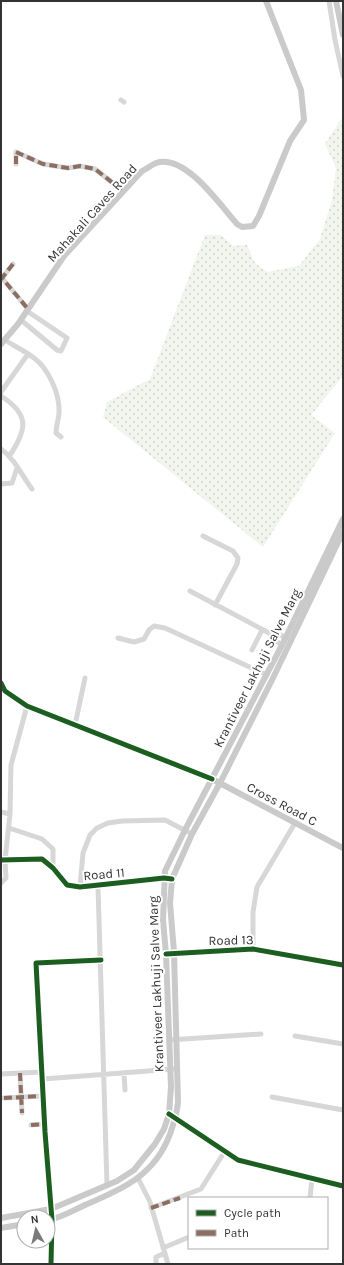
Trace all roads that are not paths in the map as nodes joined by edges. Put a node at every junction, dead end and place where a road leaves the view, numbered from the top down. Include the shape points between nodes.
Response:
1 (266, 1) edge
2 (329, 1) edge
3 (336, 1) edge
4 (343, 35) edge
5 (343, 76) edge
6 (16, 164) dead end
7 (123, 191) junction
8 (12, 264) dead end
9 (28, 310) junction
10 (21, 320) junction
11 (3, 342) edge
12 (28, 354) junction
13 (1, 392) edge
14 (1, 396) edge
15 (61, 437) dead end
16 (1, 449) edge
17 (10, 455) junction
18 (17, 468) junction
19 (1, 484) edge
20 (32, 489) dead end
21 (343, 519) edge
22 (343, 532) edge
23 (203, 536) dead end
24 (190, 591) dead end
25 (216, 605) junction
26 (262, 630) junction
27 (271, 634) junction
28 (118, 638) dead end
29 (286, 638) junction
30 (282, 645) junction
31 (252, 650) dead end
32 (267, 675) junction
33 (85, 678) dead end
34 (1, 682) edge
35 (27, 706) junction
36 (75, 725) junction
37 (212, 779) junction
38 (220, 783) junction
39 (1, 812) edge
40 (10, 814) junction
41 (295, 823) junction
42 (9, 828) junction
43 (184, 830) junction
44 (192, 834) junction
45 (343, 848) edge
46 (3, 862) edge
47 (53, 868) junction
48 (164, 878) junction
49 (172, 879) junction
50 (1, 883) edge
51 (98, 887) junction
52 (80, 888) junction
53 (253, 949) junction
54 (174, 952) junction
55 (166, 954) junction
56 (100, 960) junction
57 (343, 965) edge
58 (261, 1034) dead end
59 (295, 1036) dead end
60 (176, 1039) junction
61 (169, 1040) junction
62 (343, 1044) edge
63 (177, 1069) junction
64 (170, 1070) junction
65 (42, 1072) junction
66 (20, 1073) junction
67 (124, 1073) junction
68 (1, 1074) edge
69 (105, 1074) junction
70 (43, 1079) junction
71 (124, 1090) dead end
72 (43, 1096) junction
73 (21, 1097) junction
74 (272, 1097) dead end
75 (4, 1098) dead end
76 (343, 1110) edge
77 (22, 1113) dead end
78 (169, 1114) junction
79 (177, 1118) junction
80 (44, 1124) junction
81 (31, 1125) dead end
82 (225, 1151) junction
83 (138, 1178) junction
84 (312, 1179) junction
85 (107, 1185) junction
86 (343, 1186) edge
87 (310, 1197) edge
88 (151, 1208) junction
89 (51, 1209) joint
90 (16, 1215) edge
91 (56, 1217) edge
92 (1, 1218) edge
93 (16, 1225) edge
94 (1, 1228) edge
95 (188, 1238) edge
96 (51, 1249) edge
97 (164, 1251) junction
98 (51, 1264) edge
99 (156, 1264) edge
100 (168, 1264) edge

1 - 7 main road, Mahakali Caves Road via 301,90 304,120 290,140 253,226 242,227 236,224 194,174 176,164 157,163 142,171
2 - 5 street
3 - 4 main road
6 - 7 street via 16,152 43,164 96,169
7 - 9 main road, Mahakali Caves Road via 64,256
8 - 9 street via 2,278
9 - 10 main road, Mahakali Caves Road
9 - 10 street via 68,338 61,351
10 - 11 main road, Mahakali Caves Road
11 - 12 street
12 - 13 street
12 - 15 street via 35,358 54,384 59,413 56,433
14 - 17 street via 18,408 23,416 24,425
16 - 17 street
17 - 18 street
18 - 19 street via 12,483
18 - 20 street
21 - 29 main road, Krantiveer Lakhuji Salve Marg
22 - 38 main road, Krantiveer Lakhuji Salve Marg
23 - 25 street via 233,551 238,558
24 - 25 street
25 - 26 street
26 - 27 street
26 - 31 street
27 - 29 street via 277,633
27 - 30 street via 273,639
28 - 32 street via 134,642 144,639 148,630 154,626 165,628
29 - 30 main road, Krantiveer Lakhuji Salve Marg
30 - 32 main road, Krantiveer Lakhuji Salve Marg
32 - 37 main road, Krantiveer Lakhuji Salve Marg
33 - 36 street
34 - 35 street via 5,691
35 - 36 street
35 - 40 street via 11,765
36 - 37 street
37 - 38 main road, Cross Road C
37 - 43 main road, Krantiveer Lakhuji Salve Marg
38 - 41 main road, Cross Road C
38 - 44 main road, Krantiveer Lakhuji Salve Marg
39 - 40 street
40 - 42 street
41 - 45 main road, Cross Road C
41 - 53 street via 257,887 253,912
42 - 46 street
42 - 47 street via 42,840 53,849
43 - 44 street
43 - 48 main road, Krantiveer Lakhuji Salve Marg
43 - 52 street via 165,820 122,821 97,828 90,835 83,853
44 - 49 main road, Krantiveer Lakhuji Salve Marg
46 - 47 street, Road 11 via 42,859
46 - 50 street via 6,879
47 - 52 street, Road 11 via 67,885
48 - 49 street, Road 11
48 - 51 street, Road 11
48 - 55 main road, Krantiveer Lakhuji Salve Marg via 163,920
49 - 54 main road, Krantiveer Lakhuji Salve Marg via 170,903
51 - 52 street, Road 11
51 - 56 street
53 - 54 street, Road 13
53 - 57 street, Road 13
54 - 55 street, Road 13
54 - 60 main road, Krantiveer Lakhuji Salve Marg
55 - 61 main road, Krantiveer Lakhuji Salve Marg
56 - 65 street via 36,964
56 - 69 street
58 - 60 street
59 - 62 street
60 - 61 street
60 - 63 main road, Krantiveer Lakhuji Salve Marg
61 - 64 main road, Krantiveer Lakhuji Salve Marg
63 - 64 street
63 - 79 main road, Krantiveer Lakhuji Salve Marg
64 - 67 street
64 - 78 main road, Krantiveer Lakhuji Salve Marg
65 - 66 street
65 - 70 street
66 - 68 street
66 - 73 street
67 - 69 street
67 - 71 street
69 - 70 street
69 - 85 street
70 - 72 street
72 - 73 street
72 - 80 street
73 - 75 street
73 - 77 street
74 - 76 street
78 - 79 street
78 - 85 main road, Krantiveer Lakhuji Salve Marg via 156,1144 134,1170
79 - 82 street
79 - 83 main road, Krantiveer Lakhuji Salve Marg via 165,1146
80 - 81 street
80 - 89 street
82 - 84 street via 238,1160
82 - 88 street via 201,1189
83 - 88 street
83 - 91 main road, Krantiveer Lakhuji Salve Marg via 120,1190
84 - 86 street
84 - 87 street
85 - 89 main road, Krantiveer Lakhuji Salve Marg
88 - 97 street
90 - 92 main road, Krantiveer Lakhuji Salve Marg
93 - 94 main road
95 - 97 street
96 - 98 street
97 - 99 street via 156,1257
97 - 100 street

